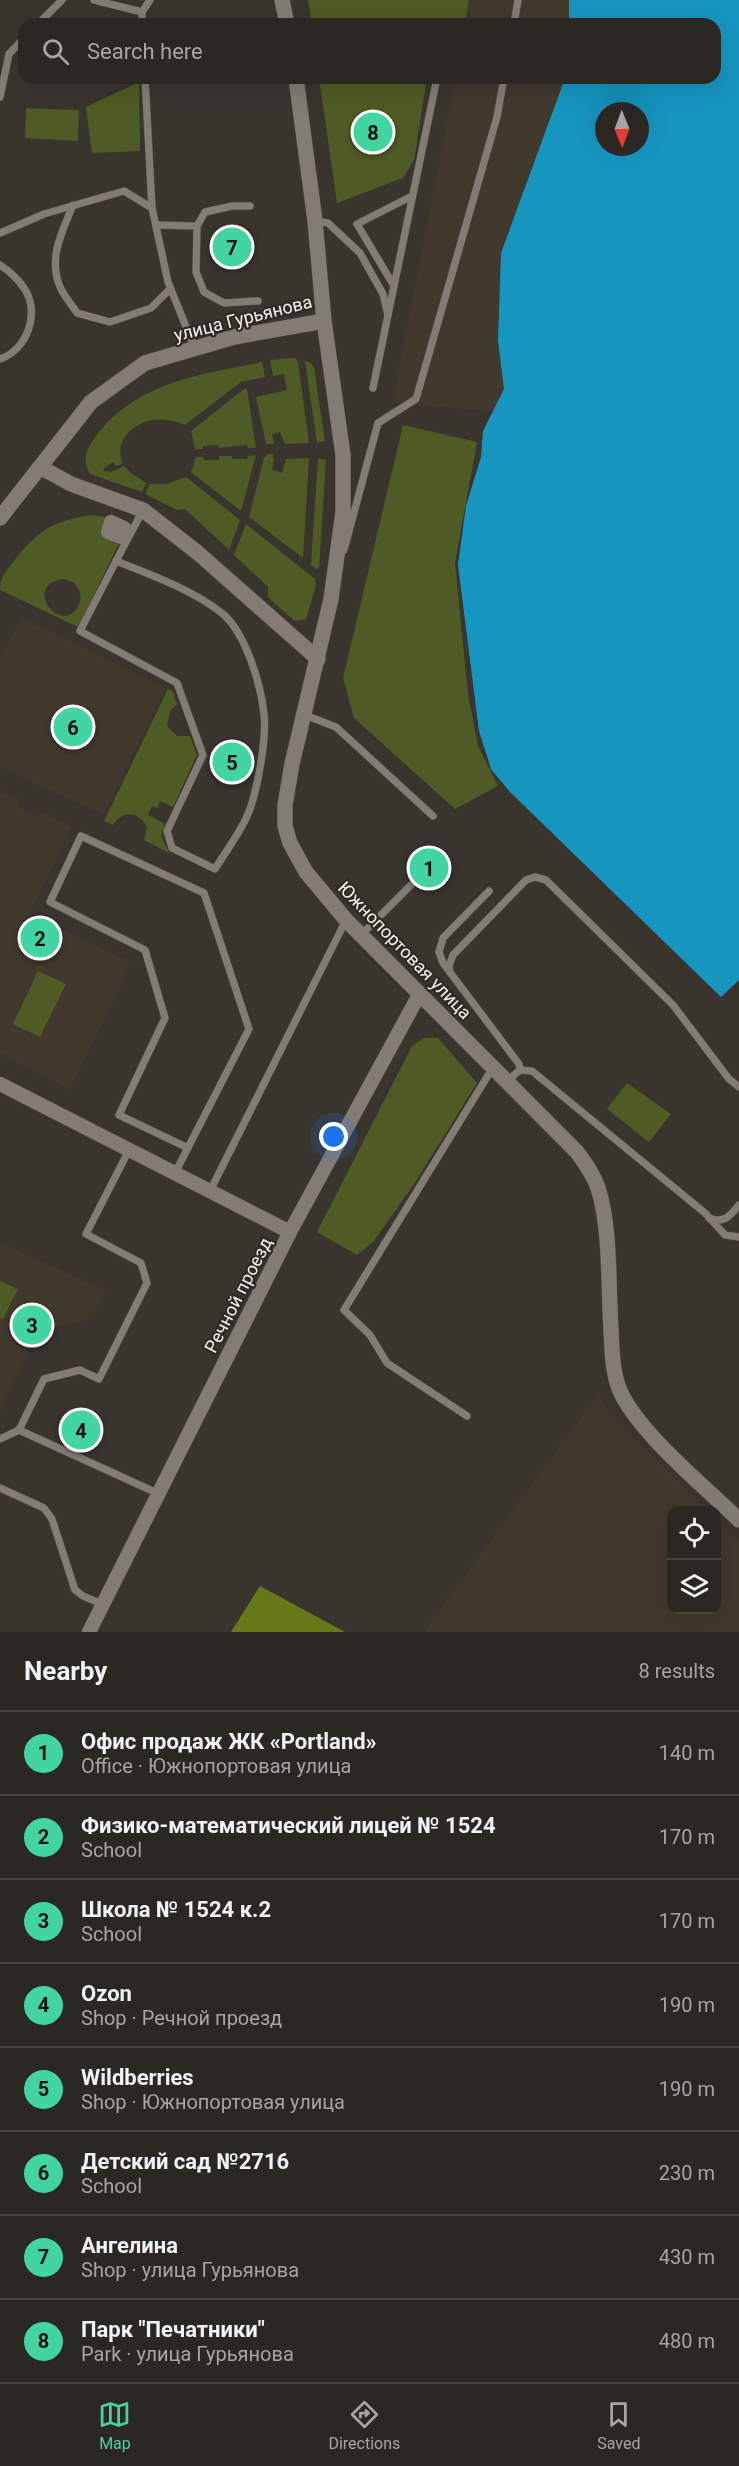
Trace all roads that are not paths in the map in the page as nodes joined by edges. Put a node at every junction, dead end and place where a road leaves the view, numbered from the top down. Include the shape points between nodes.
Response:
1 (62, 0) edge
2 (93, 0) edge
3 (150, 0) edge
4 (282, 0) edge
5 (518, 0) edge
6 (142, 12) junction
7 (44, 18) edge
8 (142, 18) edge
9 (286, 18) edge
10 (515, 18) edge
11 (18, 44) edge
12 (145, 84) edge
13 (297, 84) edge
14 (435, 84) edge
15 (503, 84) edge
16 (0, 97) edge
17 (412, 196) junction
18 (73, 205) junction
19 (250, 206) dead end
20 (152, 208) junction
21 (315, 221) junction
22 (156, 225) junction
23 (197, 226) junction
24 (0, 233) edge
25 (0, 265) edge
26 (394, 286) junction
27 (170, 289) junction
28 (258, 301) dead end
29 (388, 315) junction
30 (324, 321) junction
31 (195, 349) junction
32 (0, 359) edge
33 (373, 388) dead end
34 (40, 467) junction
35 (143, 510) junction
36 (0, 518) edge
37 (116, 561) junction
38 (332, 599) junction
39 (318, 659) junction
40 (305, 715) junction
41 (433, 816) dead end
42 (413, 884) dead end
43 (489, 891) dead end
44 (346, 920) junction
45 (360, 936) junction
46 (450, 972) junction
47 (419, 995) junction
48 (492, 1069) junction
49 (520, 1070) junction
50 (506, 1082) junction
51 (0, 1084) edge
52 (739, 1087) edge
53 (188, 1148) junction
54 (129, 1150) junction
55 (175, 1173) junction
56 (210, 1191) junction
57 (739, 1205) edge
58 (709, 1218) junction
59 (290, 1233) junction
60 (739, 1237) edge
61 (467, 1416) dead end
62 (19, 1430) junction
63 (0, 1438) edge
64 (0, 1488) edge
65 (157, 1493) junction
66 (739, 1520) edge
67 (102, 1604) junction
68 (89, 1632) edge

1 - 7 lane
2 - 6 lane
3 - 6 lane
4 - 9 main road
5 - 10 lane
6 - 8 lane
11 - 16 lane via 9,54
12 - 20 lane
13 - 21 main road, улица Гурьянова
14 - 17 lane
15 - 38 lane via 497,117 416,399 378,423
17 - 26 lane
17 - 26 lane via 357,224
18 - 20 lane via 124,191
18 - 24 lane
18 - 27 lane via 54,261 60,288 77,313 110,322 151,308
19 - 23 lane via 206,212
20 - 22 lane
21 - 29 lane via 328,223 360,252 383,294
21 - 30 main road, улица Гурьянова
22 - 23 lane
22 - 27 lane
23 - 28 lane via 196,272 204,292 224,303
25 - 32 lane via 26,289 32,313 25,341
26 - 29 lane
27 - 31 lane
29 - 33 lane
30 - 31 main road, улица Гурьянова via 234,337
30 - 38 main road, Южнопортовая улица via 343,455 343,512
31 - 34 main road, улица Гурьянова via 145,363 91,402
34 - 35 main road via 71,484
34 - 36 main road, улица Гурьянова
35 - 37 lane
35 - 39 main road
37 - 37 lane via 173,584 223,615 240,636 254,672 264,714 264,748 249,813 216,869 172,848 167,831 202,755 177,683 80,631
38 - 39 main road, Южнопортовая улица
39 - 40 main road, Южнопортовая улица
40 - 41 lane via 336,727
40 - 44 main road, Южнопортовая улица via 292,764 285,826 306,872
42 - 45 lane
43 - 46 lane via 441,941 440,958
44 - 45 main road, Южнопортовая улица
44 - 56 lane
45 - 47 main road, Южнопортовая улица
46 - 49 lane
46 - 52 lane via 453,955 526,880 546,880 673,1005
47 - 48 main road, Южнопортовая улица
47 - 59 street
48 - 50 main road, Южнопортовая улица
48 - 61 lane via 344,1310 370,1335 387,1363
49 - 50 lane
49 - 58 lane via 532,1071
50 - 66 main road, Южнопортовая улица via 577,1152 598,1187 605,1224 612,1349 622,1396 657,1440
51 - 54 street, Речной проезд
53 - 53 lane via 119,1115 165,1018 145,950 50,902 81,836 204,893 249,1029
53 - 55 lane
54 - 55 street, Речной проезд
54 - 62 lane via 86,1234 141,1263 147,1283 99,1379 80,1370 44,1379
55 - 56 street, Речной проезд
56 - 59 street, Речной проезд
57 - 58 lane via 727,1218
58 - 60 lane via 725,1235
59 - 65 street, Речной проезд
62 - 63 lane
62 - 65 lane
64 - 67 lane via 44,1508 52,1520 75,1590
65 - 67 street, Речной проезд
67 - 68 street, Речной проезд

